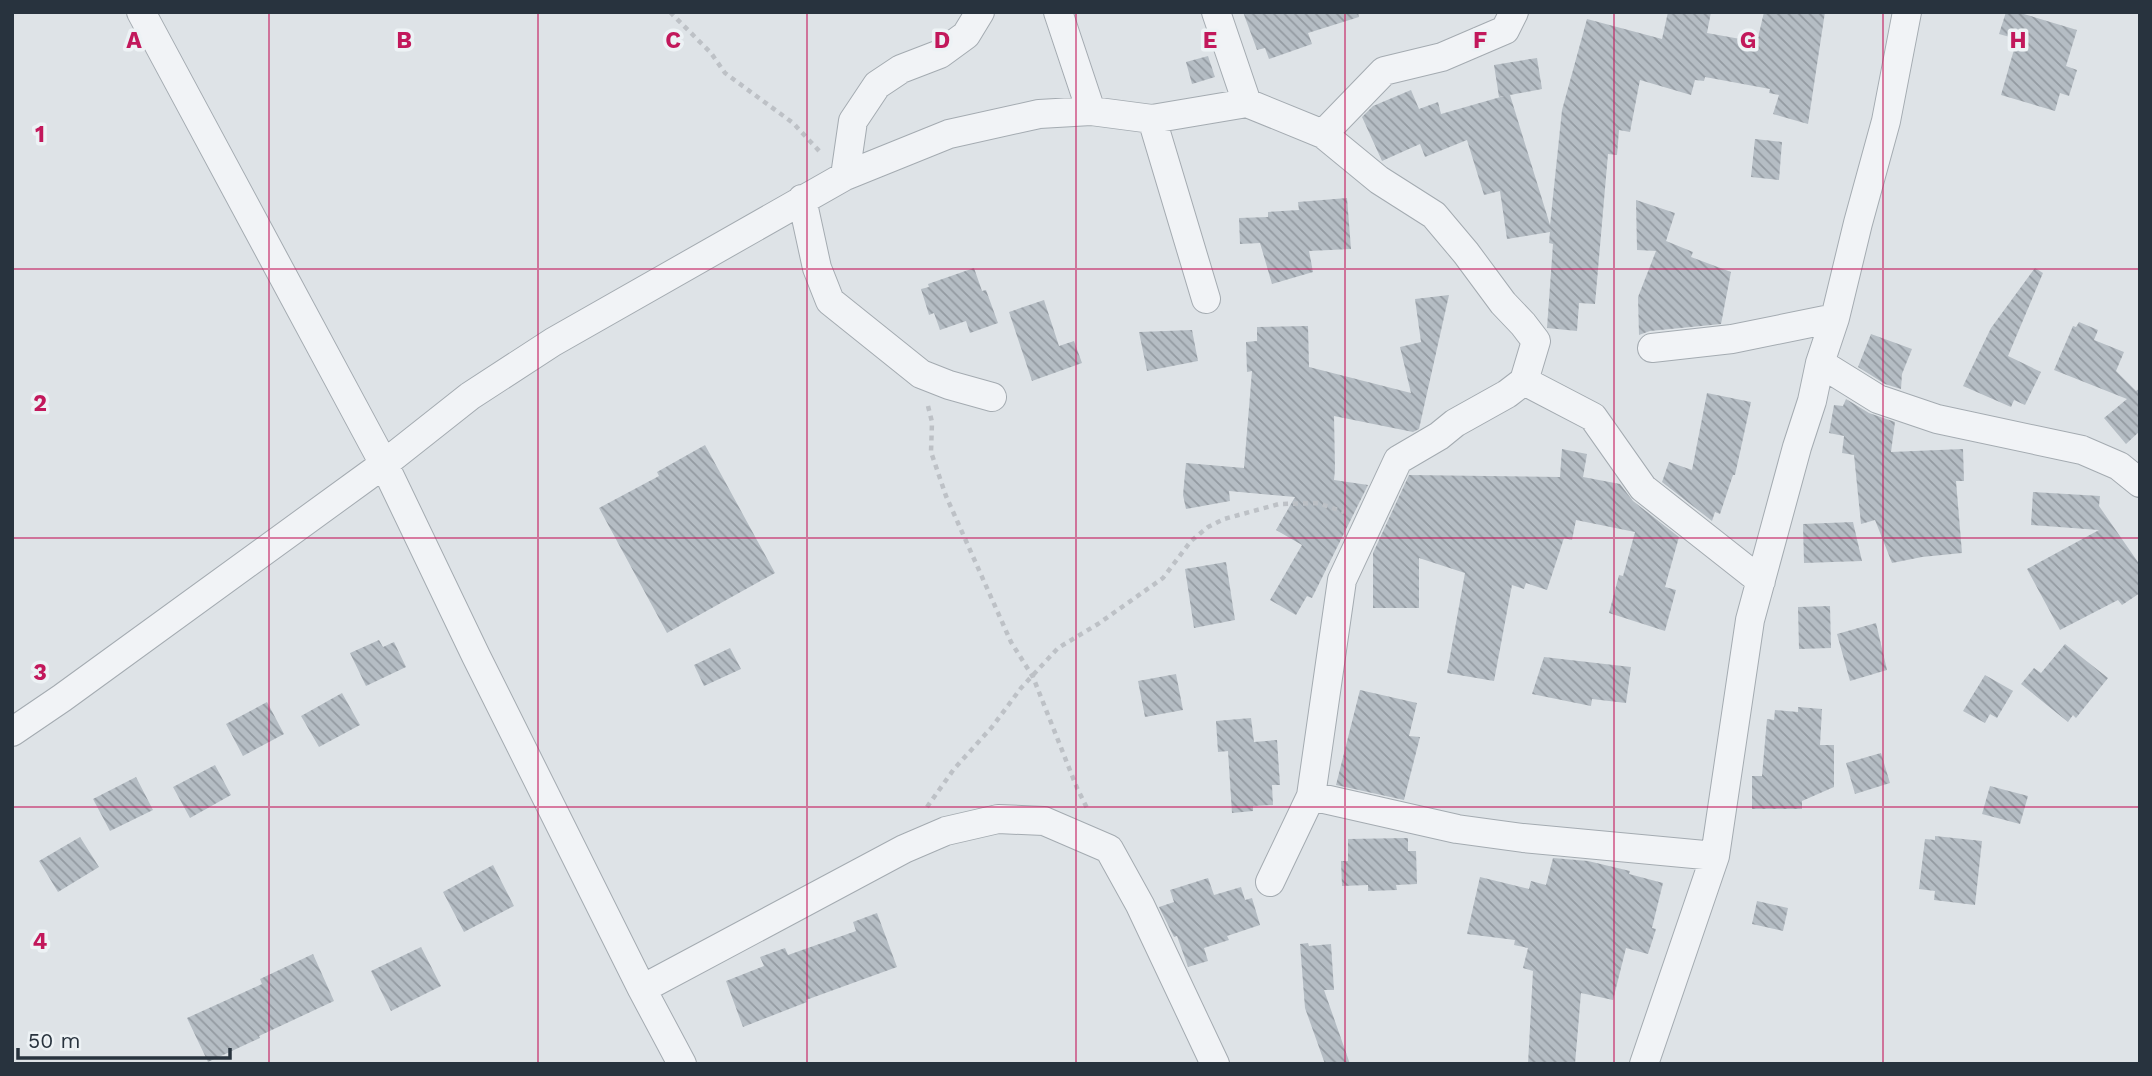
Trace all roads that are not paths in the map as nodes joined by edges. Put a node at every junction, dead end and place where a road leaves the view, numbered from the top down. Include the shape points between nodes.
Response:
1 (141, 12) edge
2 (980, 12) edge
3 (1058, 12) edge
4 (1216, 12) edge
5 (1514, 12) edge
6 (1907, 12) edge
7 (1247, 103) junction
8 (1091, 111) junction
9 (1152, 119) junction
10 (1323, 134) junction
11 (845, 176) junction
12 (803, 199) junction
13 (1206, 299) dead end
14 (1835, 318) junction
15 (1652, 348) dead end
16 (1820, 363) junction
17 (1524, 382) junction
18 (992, 397) dead end
19 (384, 464) junction
20 (2140, 483) edge
21 (1761, 580) junction
22 (12, 732) edge
23 (1311, 796) junction
24 (1715, 856) junction
25 (1270, 882) dead end
26 (642, 989) junction
27 (682, 1064) edge
28 (1215, 1064) edge
29 (1644, 1064) edge

1 - 19 street
2 - 11 street via 966,35 940,54 901,69 877,85 853,121
3 - 8 street
4 - 7 street
5 - 10 street via 1505,30 1442,57 1384,71
6 - 14 street via 1886,121
7 - 9 street
7 - 10 street
8 - 9 street
8 - 11 street via 1039,114 949,134
9 - 13 street
10 - 17 street via 1379,180 1434,215 1466,253 1536,341
11 - 12 street
12 - 18 street via 817,268 830,302 921,374
12 - 19 street via 553,342 470,396
14 - 15 street via 1732,339
14 - 16 street
16 - 20 street via 1878,399 1937,419 2082,450 2119,466
16 - 21 street
17 - 21 street via 1593,417 1643,488
17 - 23 street via 1398,460 1342,580
19 - 22 street
19 - 26 street
21 - 24 street via 1750,620
23 - 24 street via 1457,829
23 - 25 street
24 - 29 street
26 - 27 street
26 - 28 street via 946,831 998,819 1044,821 1109,849

